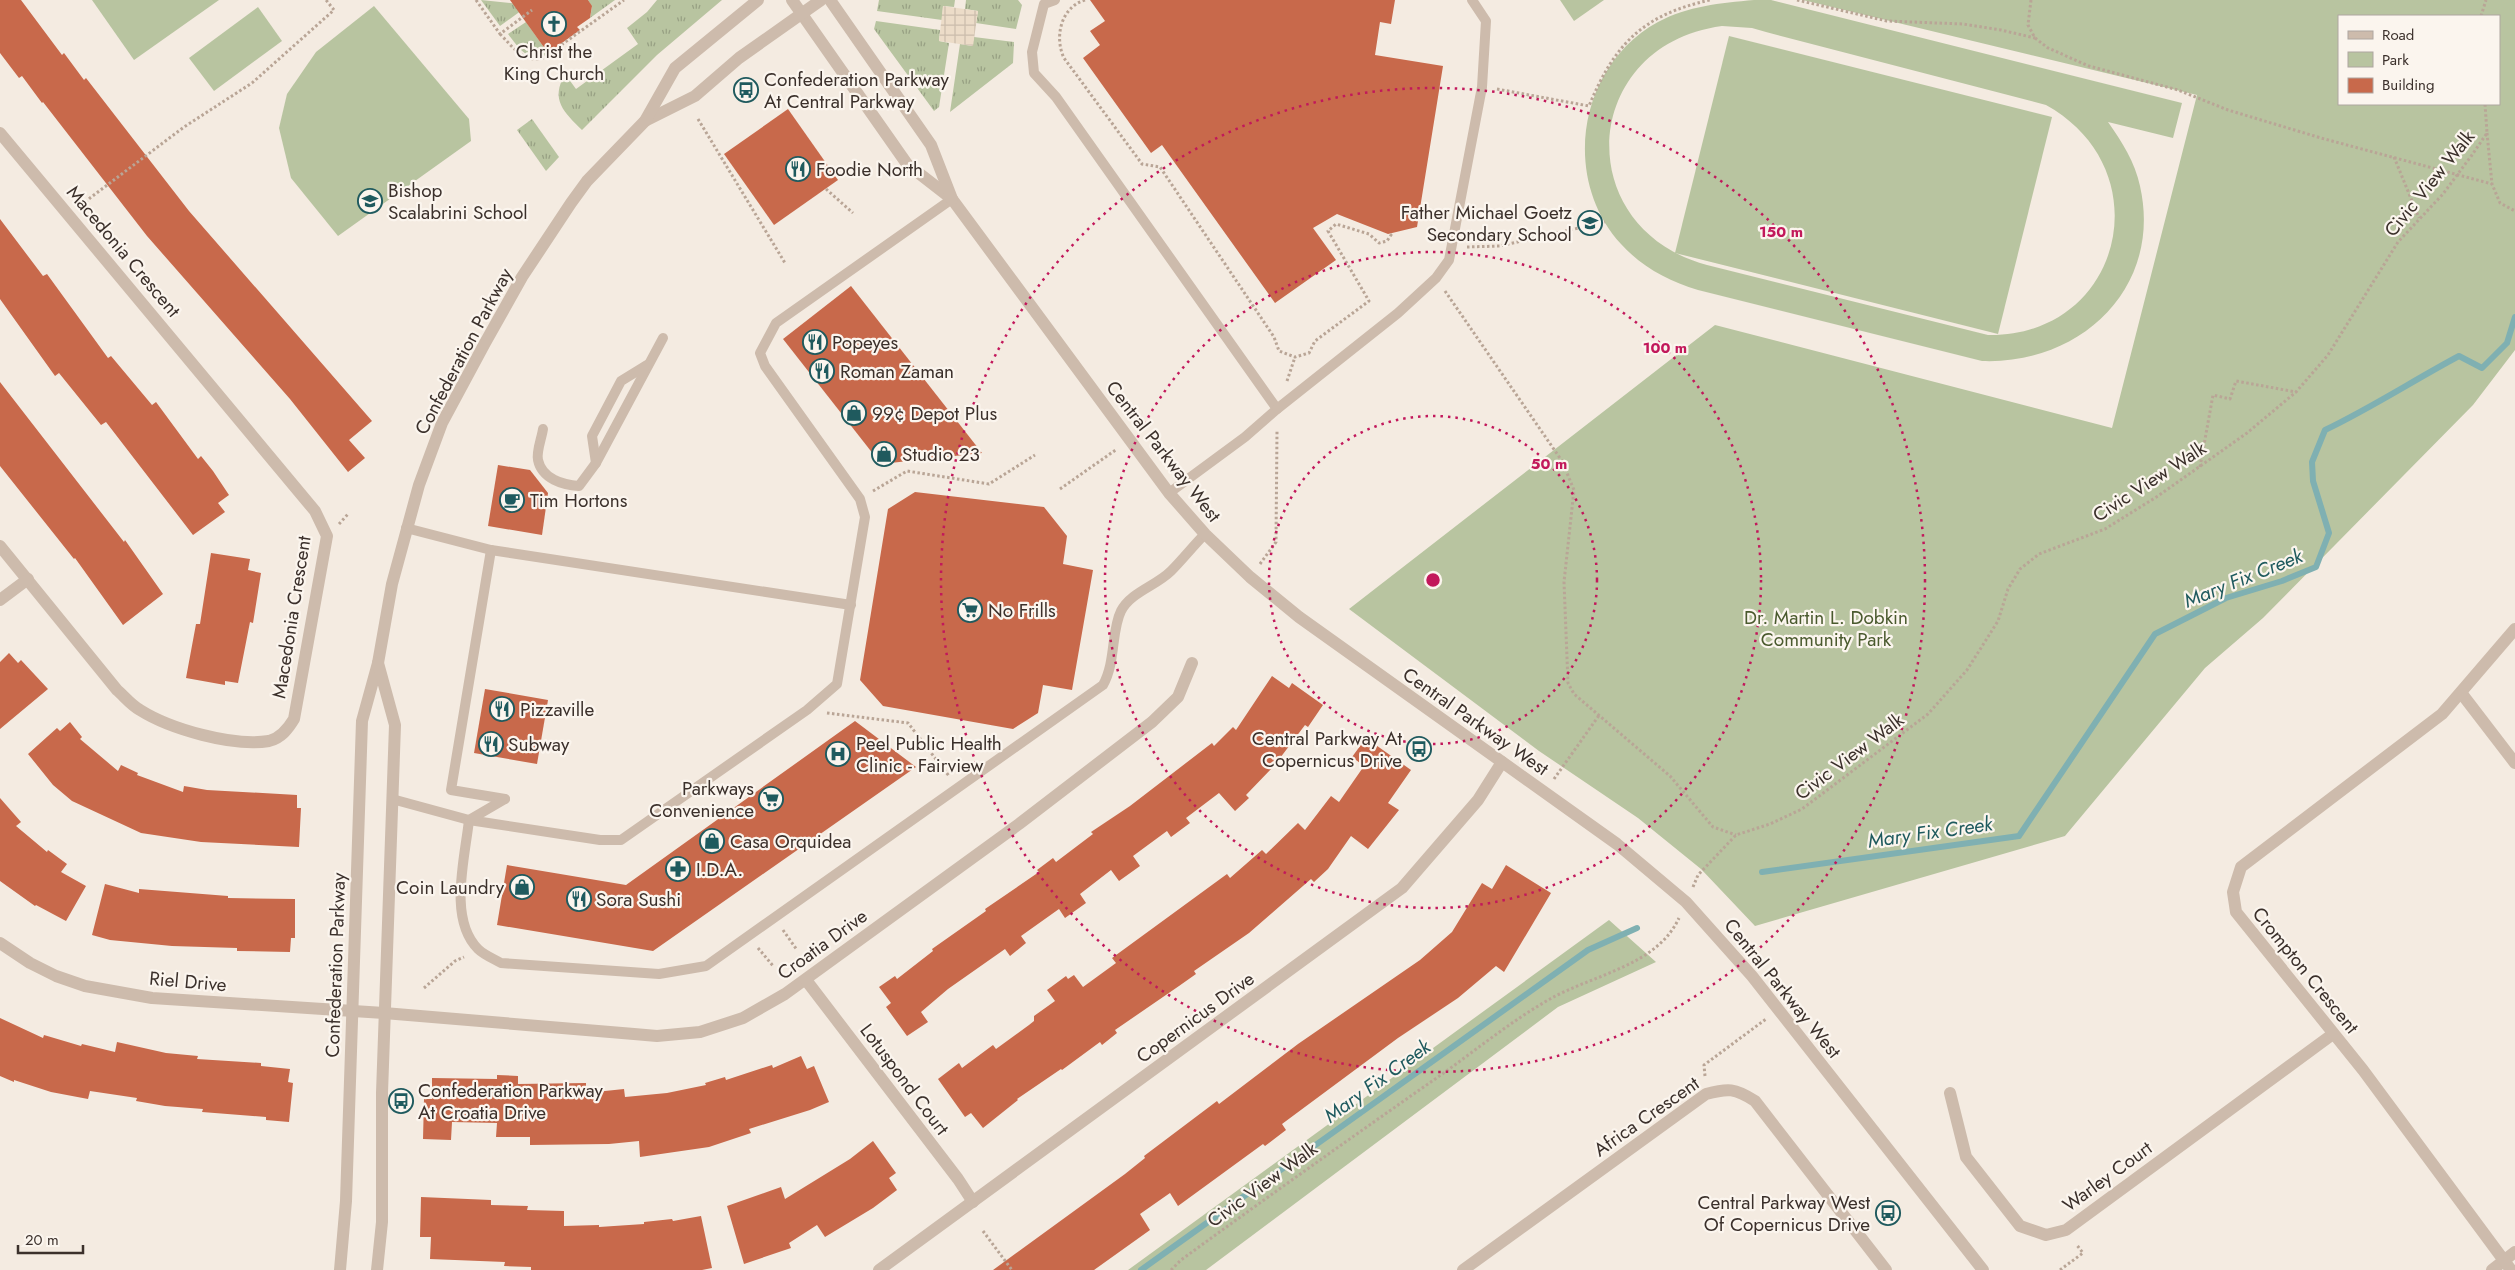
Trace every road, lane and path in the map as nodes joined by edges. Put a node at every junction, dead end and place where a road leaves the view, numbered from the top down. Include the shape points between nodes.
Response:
1 (326, 0) edge
2 (476, 0) edge
3 (624, 0) edge
4 (758, 0) edge
5 (792, 0) edge
6 (821, 0) edge
7 (830, 0) edge
8 (1055, 0) edge
9 (1085, 0) edge
10 (1472, 0) edge
11 (1710, 0) edge
12 (1797, 0) edge
13 (2031, 0) edge
14 (2486, 0) edge
15 (532, 10) dead end
16 (801, 14) junction
17 (2481, 15) edge
18 (500, 34) junction
19 (2035, 38) junction
20 (1482, 87) junction
21 (2485, 105) edge
22 (698, 119) dead end
23 (645, 121) junction
24 (0, 133) edge
25 (2487, 133) junction
26 (2394, 157) junction
27 (2456, 174) junction
28 (2492, 184) junction
29 (826, 189) dead end
30 (952, 199) junction
31 (2515, 211) edge
32 (852, 213) dead end
33 (71, 218) junction
34 (2419, 218) junction
35 (1605, 222) dead end
36 (1388, 234) dead end
37 (1452, 247) junction
38 (784, 262) dead end
39 (1436, 278) junction
40 (662, 338) dead end
41 (1295, 357) junction
42 (648, 365) junction
43 (2296, 392) junction
44 (1277, 409) junction
45 (543, 429) dead end
46 (1128, 441) junction
47 (1035, 455) dead end
48 (596, 463) junction
49 (2200, 467) junction
50 (1060, 489) dead end
51 (1169, 493) junction
52 (860, 499) junction
53 (406, 528) junction
54 (1205, 534) junction
55 (0, 546) edge
56 (492, 550) junction
57 (1250, 577) junction
58 (28, 579) junction
59 (0, 600) edge
60 (851, 605) junction
61 (2515, 629) edge
62 (1192, 662) dead end
63 (378, 663) junction
64 (2462, 694) junction
65 (807, 710) junction
66 (1600, 714) junction
67 (1502, 762) junction
68 (2515, 763) edge
69 (959, 788) junction
70 (1545, 792) junction
71 (392, 799) junction
72 (469, 820) junction
73 (1736, 835) junction
74 (1698, 875) dead end
75 (775, 919) junction
76 (1673, 931) dead end
77 (749, 937) junction
78 (0, 943) edge
79 (479, 950) junction
80 (797, 950) dead end
81 (774, 967) dead end
82 (806, 980) junction
83 (424, 988) dead end
84 (1779, 1010) junction
85 (352, 1011) junction
86 (384, 1013) junction
87 (2333, 1034) junction
88 (1950, 1093) dead end
89 (1706, 1094) junction
90 (973, 1202) junction
91 (2066, 1230) junction
92 (983, 1231) dead end
93 (2515, 1252) edge
94 (2507, 1266) edge
95 (340, 1270) edge
96 (377, 1270) edge
97 (879, 1270) edge
98 (1012, 1270) edge
99 (1171, 1270) edge
100 (1463, 1270) edge
101 (1886, 1270) edge
102 (1983, 1270) edge
103 (2060, 1270) edge
104 (2492, 1270) edge

1 - 33 path via 334,10 252,83 184,127 90,198
2 - 18 path
3 - 18 path via 543,58 534,60 520,55
4 - 23 street, Confederation Parkway via 675,68
5 - 16 street, Central Parkway West
6 - 16 street, Confederation Parkway
7 - 30 street, Central Parkway West via 931,145
8 - 44 lane via 1044,4 1032,52 1034,73 1056,96
9 - 41 path via 1066,14 1058,31 1059,48 1064,58 1142,164 1160,167 1274,337 1279,351
10 - 20 lane via 1486,21
11 - 20 path via 1650,21 1613,56 1589,106
12 - 19 path via 1887,21 1963,24
13 - 19 path via 2028,25
14 - 17 path
15 - 18 path
16 - 23 street, Confederation Parkway via 739,58 696,96
16 - 30 street, Central Parkway West via 907,164
19 - 26 path via 2048,48 2089,66 2178,90 2228,110 2321,138
20 - 37 lane
21 - 25 path, Civic View Walk
22 - 38 path
23 - 53 street, Confederation Parkway via 587,181 522,277 442,423
24 - 33 street, Macedonia Crescent
25 - 27 path, Civic View Walk
25 - 28 path
26 - 27 path
26 - 34 path
27 - 28 path
27 - 34 path, Civic View Walk via 2443,194
28 - 31 path via 2500,203
29 - 32 path
30 - 46 street, Central Parkway West
30 - 52 lane via 776,323 760,354 765,366
33 - 58 street, Macedonia Crescent via 315,511 328,536 294,719 286,732 270,741 240,741 203,735 139,710 116,690
34 - 43 path, Civic View Walk via 2394,249 2328,355
35 - 37 path via 1500,246
36 - 41 path via 1387,241 1379,242 1368,234 1336,224 1328,231 1369,301 1315,341 1309,352
37 - 39 lane via 1449,260
39 - 44 lane via 1398,313
39 - 66 path via 1562,461 1574,490 1564,582 1568,683 1574,694
40 - 42 lane
41 - 44 path
42 - 48 lane
42 - 48 lane via 621,381 596,428 592,436
43 - 49 path, Civic View Walk
43 - 49 path via 2236,381 2230,399 2213,395
44 - 51 lane
44 - 57 path via 1276,542
45 - 48 lane via 537,459 544,472 563,485 579,486
46 - 50 path
46 - 51 street, Central Parkway West
47 - 52 path via 989,484 907,471
49 - 73 path, Civic View Walk via 2105,529 2039,554 2020,569 2008,589 1998,621 1967,670 1928,714 1802,809
51 - 54 street, Central Parkway West
52 - 60 lane via 865,517
53 - 56 lane
53 - 63 street, Confederation Parkway
54 - 57 street, Central Parkway West
54 - 69 lane via 1170,571 1131,598 1120,612 1109,674 1103,685
55 - 58 street, Macedonia Crescent
56 - 60 lane
56 - 72 lane via 451,790 505,799
57 - 67 street, Central Parkway West via 1347,653
58 - 59 street
60 - 65 lane via 837,684
61 - 64 street, Crompton Crescent
62 - 82 street, Croatia Drive via 1178,697 1152,722
63 - 71 street, Confederation Parkway via 395,725
63 - 85 street, Confederation Parkway via 362,721
64 - 68 street
64 - 87 street, Crompton Crescent via 2442,714 2241,867 2232,892 2236,912
65 - 69 path via 908,723
65 - 72 lane via 621,840 600,840
66 - 70 path
66 - 73 path via 1670,776 1713,827
67 - 70 street, Central Parkway West
67 - 90 street, Copernicus Drive via 1478,800 1402,888
69 - 75 lane
70 - 84 street, Central Parkway West via 1617,844 1686,902 1741,962
71 - 72 lane
71 - 86 street, Confederation Parkway
72 - 79 lane via 460,917 468,936
73 - 74 path, Civic View Walk
75 - 77 lane
75 - 80 path
76 - 99 path, Civic View Walk via 1635,960 1551,998 1319,1159
77 - 79 lane via 706,966 660,974 501,963
77 - 81 path
78 - 85 street, Riel Drive via 30,963 85,986 152,998
79 - 83 path via 455,961
82 - 86 street, Croatia Drive via 743,1018 700,1032 680,1034 634,1034
82 - 90 street, Lotuspond Court
84 - 89 path via 1704,1065
84 - 102 street, Central Parkway West
85 - 86 street, Riel Drive
85 - 95 street, Confederation Parkway via 346,1201
86 - 96 street, Confederation Parkway via 380,1150 382,1222
87 - 91 street, Warley Court
87 - 94 street, Crompton Crescent via 2416,1140
88 - 91 street, Warley Court via 1966,1157 2020,1226 2046,1235
89 - 100 street, Africa Crescent
89 - 101 street, Africa Crescent via 1727,1088 1743,1093 1755,1102
90 - 97 street, Copernicus Drive
91 - 103 path via 2083,1253
92 - 98 path
93 - 94 street
94 - 104 street

